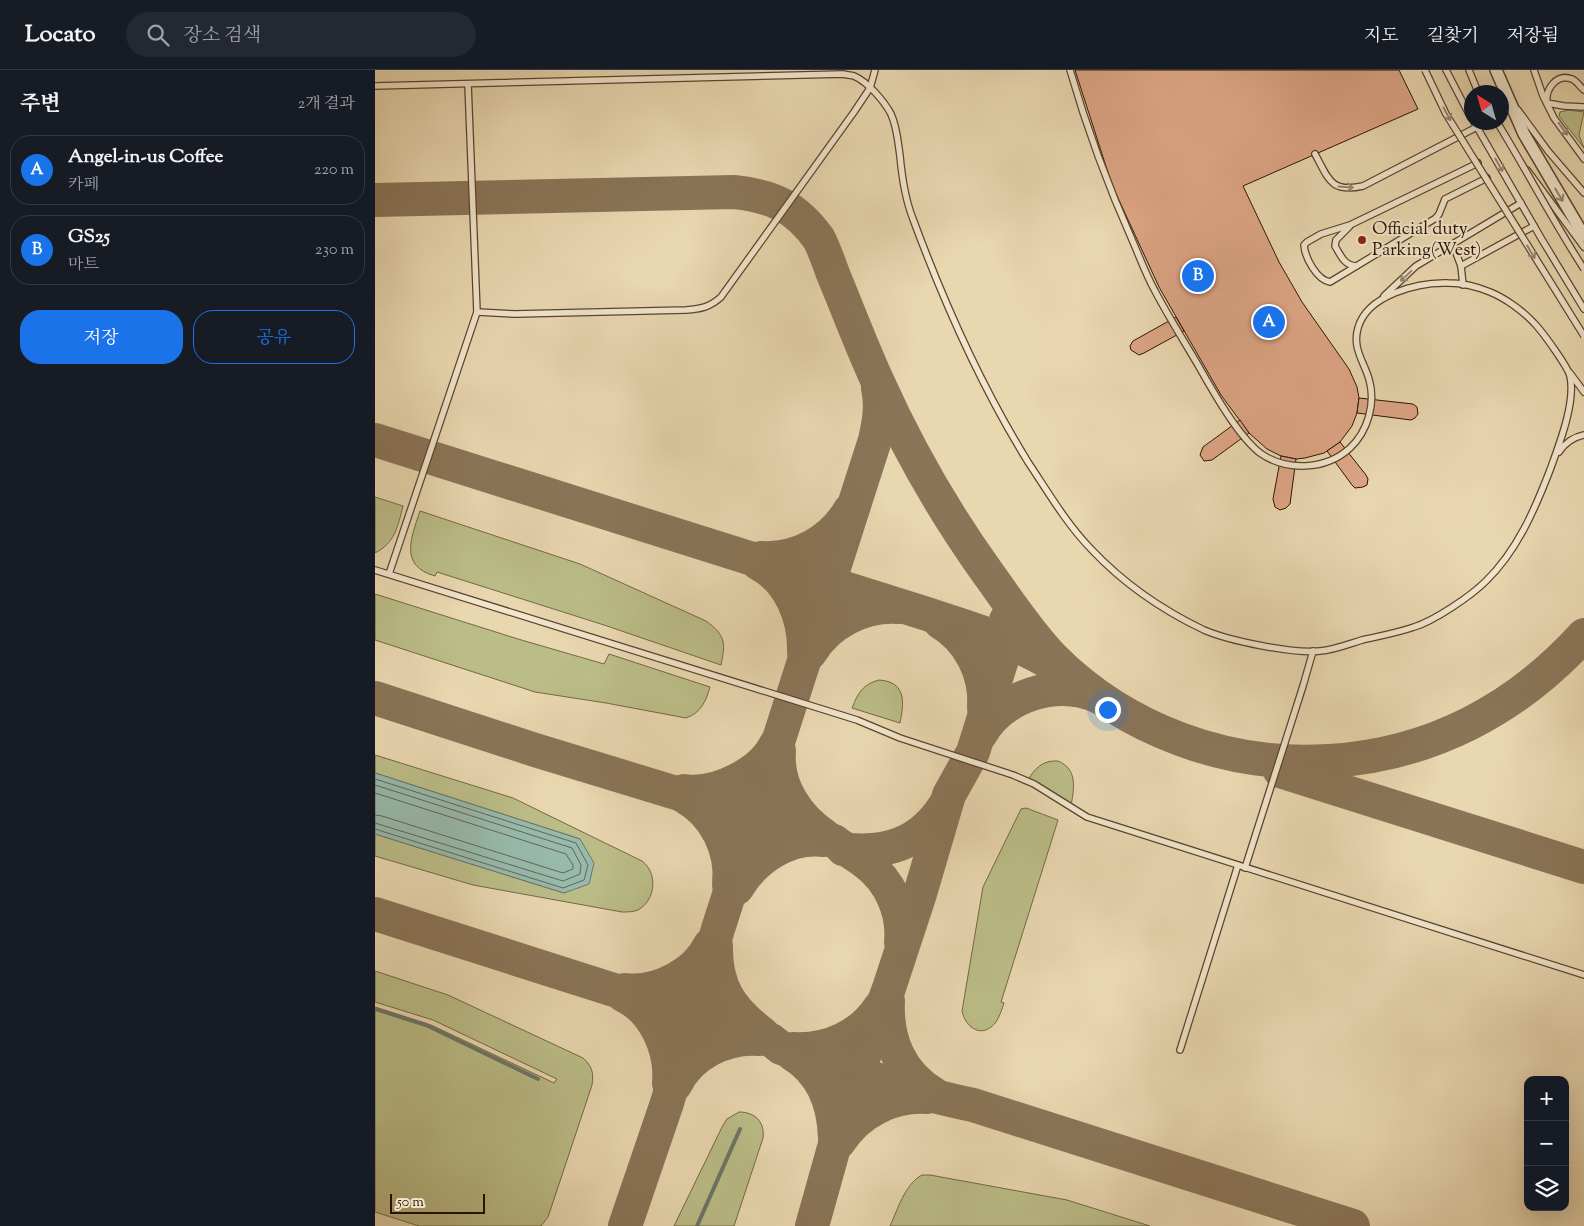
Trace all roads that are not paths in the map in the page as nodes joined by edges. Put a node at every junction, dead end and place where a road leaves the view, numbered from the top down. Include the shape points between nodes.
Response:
1 (875, 70) edge
2 (1070, 70) edge
3 (1425, 70) edge
4 (1446, 70) edge
5 (1469, 70) edge
6 (1496, 70) edge
7 (1533, 70) edge
8 (468, 84) junction
9 (1476, 85) edge
10 (1501, 85) edge
11 (375, 86) edge
12 (870, 88) junction
13 (1584, 90) edge
14 (1509, 98) edge
15 (1509, 102) edge
16 (1547, 103) junction
17 (1464, 105) edge
18 (1584, 108) edge
19 (1466, 130) edge
20 (1478, 130) edge
21 (1502, 130) edge
22 (1315, 154) dead end
23 (1584, 159) edge
24 (1520, 160) junction
25 (1477, 162) junction
26 (1487, 178) junction
27 (1584, 193) edge
28 (1521, 203) junction
29 (1350, 226) junction
30 (1533, 226) junction
31 (1584, 236) edge
32 (1453, 245) junction
33 (1584, 248) edge
34 (1356, 266) junction
35 (1461, 266) junction
36 (1584, 269) edge
37 (1463, 285) junction
38 (1380, 300) junction
39 (1584, 309) edge
40 (477, 312) junction
41 (1584, 336) edge
42 (1570, 373) junction
43 (1584, 392) edge
44 (1584, 435) edge
45 (1553, 460) junction
46 (375, 570) edge
47 (389, 574) junction
48 (1313, 651) junction
49 (1238, 865) junction
50 (1245, 868) junction
51 (1584, 975) edge
52 (1180, 1050) dead end

1 - 12 lane
2 - 38 lane via 1109,188 1153,288 1217,398 1261,453 1277,462 1314,466 1344,453 1357,440 1368,420 1372,392 1356,343 1357,329 1364,314
3 -> 25 lane, bridge via 1446,114
4 - 17 lane
5 - 9 lane
6 - 10 street
7 - 16 lane
8 - 11 lane
8 - 12 lane via 843,74 855,76
8 - 40 lane
12 - 40 lane via 721,296 709,307 515,314
12 - 48 lane via 889,111 896,128 911,214 968,353 1005,425 1071,526 1135,589 1205,630 1249,643
13 - 16 lane via 1571,79 1561,79 1549,87
14 - 27 lane
15 -> 31 street
16 - 18 lane
16 -> 23 lane
22 -> 19 lane via 1329,179 1337,187 1349,189 1363,186
20 -> 28 lane
21 - 24 lane, bridge
24 - 33 lane, bridge
24 - 36 lane, bridge
25 - 26 lane, bridge
25 - 29 lane
26 - 34 lane via 1445,199 1436,218
26 -> 41 lane, bridge
28 - 30 lane
28 - 32 lane
29 - 34 lane via 1335,243 1344,261
29 - 34 lane via 1321,234 1304,245 1323,281 1330,282
30 - 35 lane
30 - 39 lane
32 - 35 lane
32 -> 38 lane via 1416,266
35 - 37 lane
37 - 38 lane via 1423,285
37 - 42 lane via 1491,292 1534,322
40 - 47 lane
42 - 43 lane
42 - 45 lane via 1568,417
44 - 45 lane via 1563,446
45 - 48 lane via 1525,528 1486,581 1448,610 1418,626
46 - 47 lane
47 - 49 lane via 857,720 1027,781 1087,817
48 - 50 lane
49 - 50 lane
49 - 52 lane
50 - 51 lane

